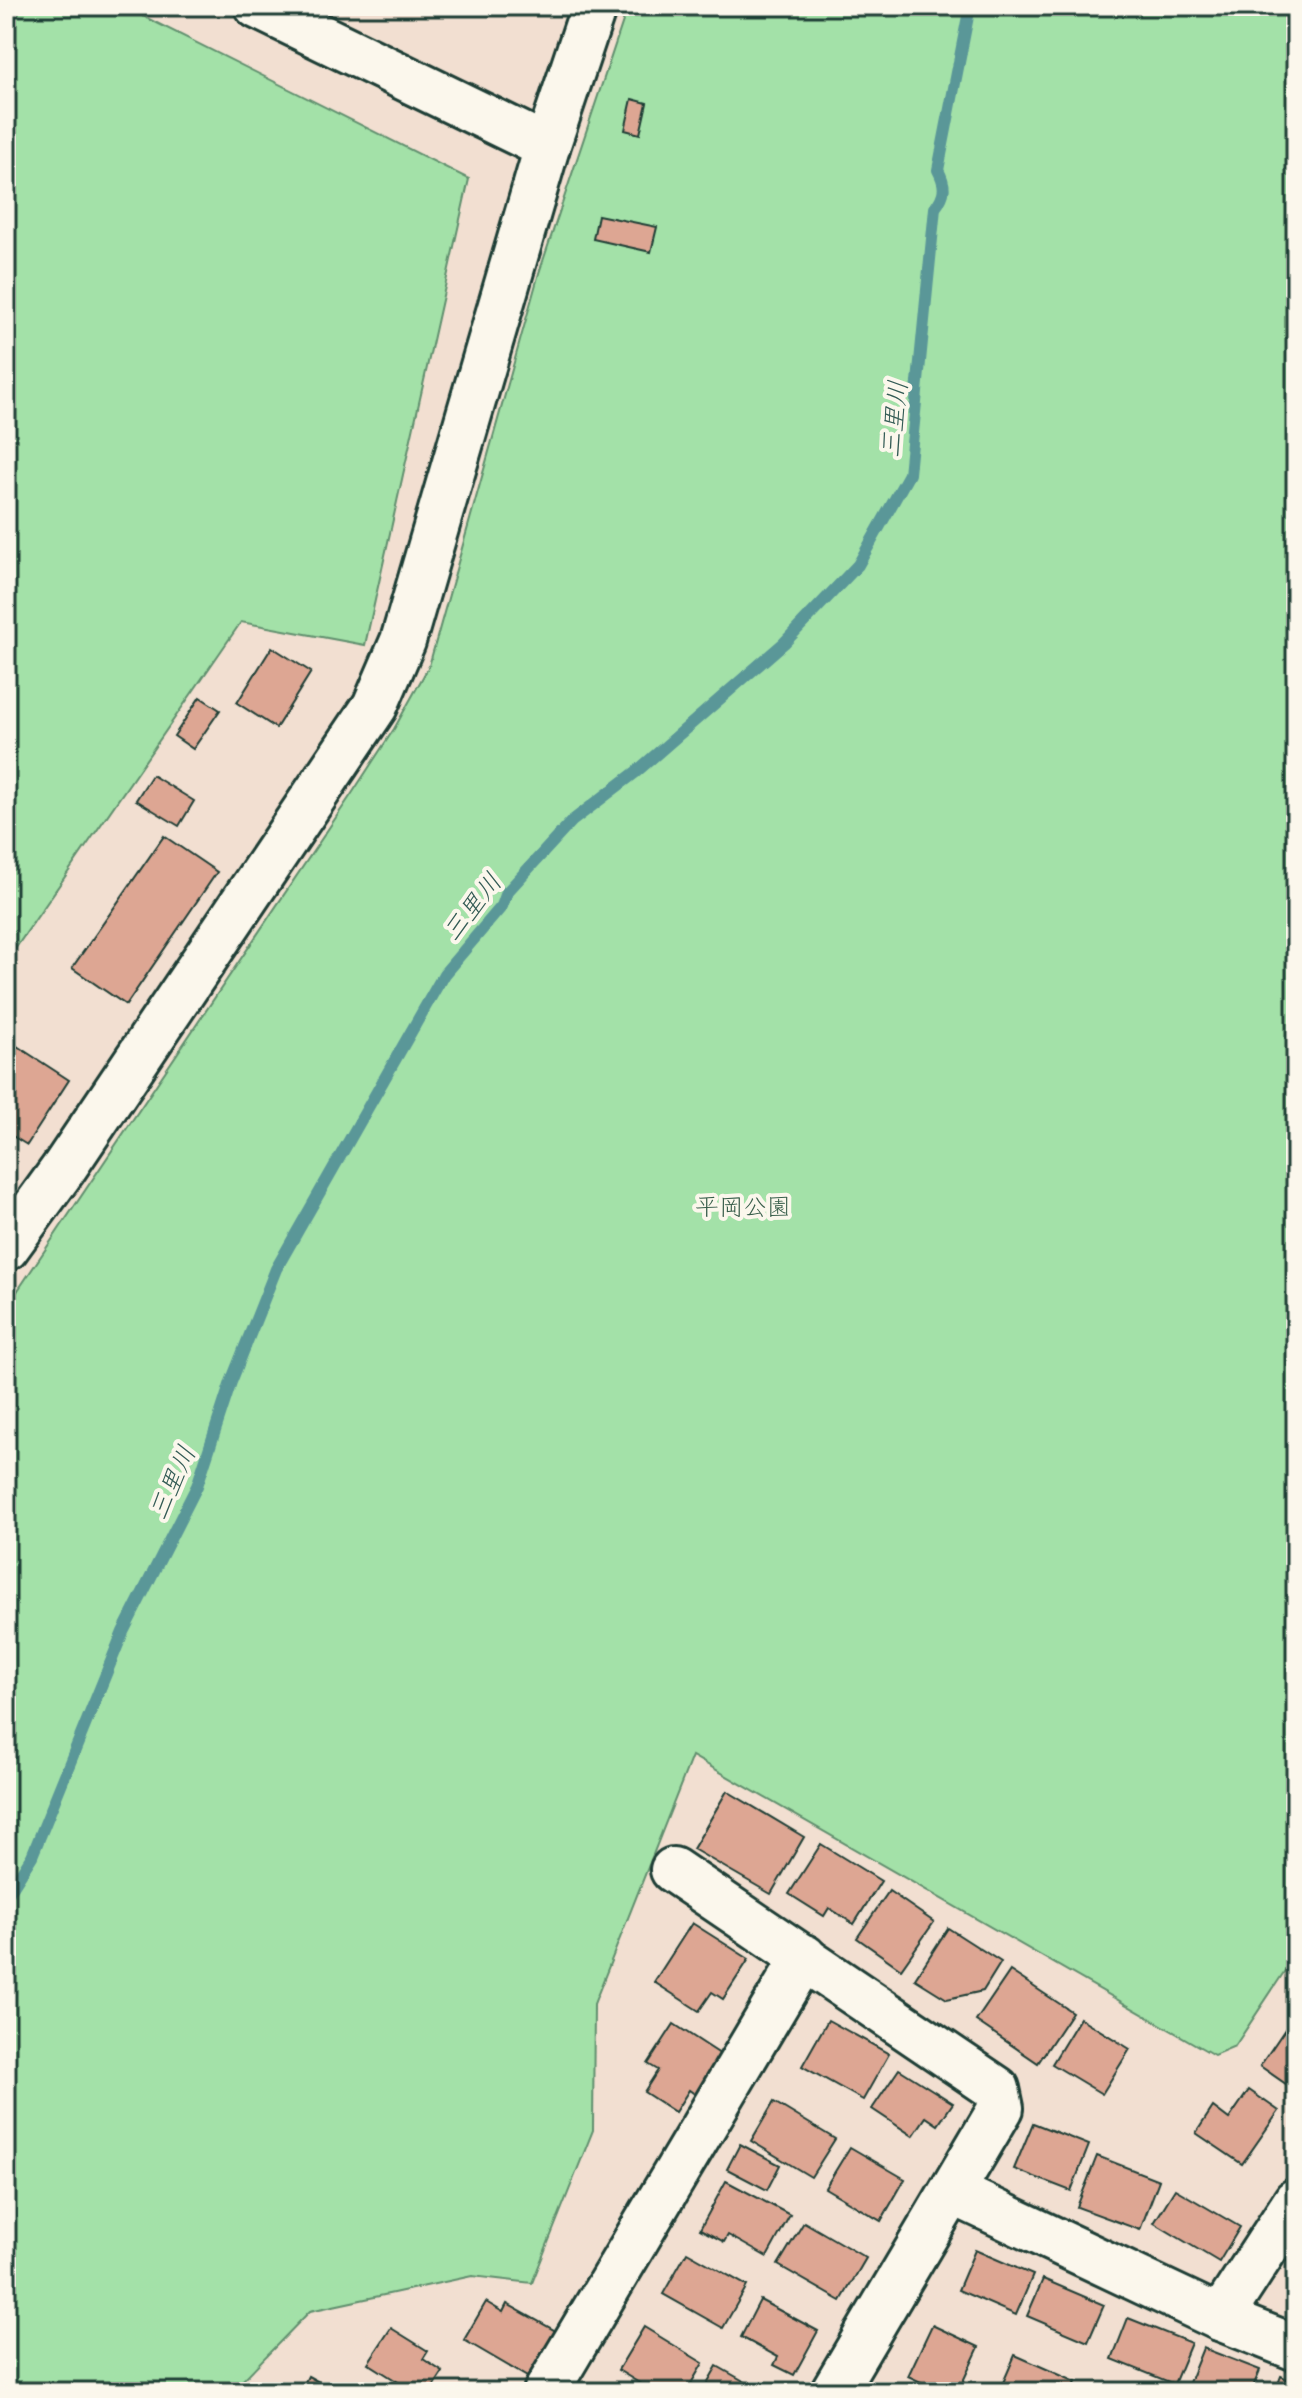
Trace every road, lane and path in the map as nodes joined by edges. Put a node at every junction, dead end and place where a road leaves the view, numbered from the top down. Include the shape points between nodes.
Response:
1 (257, 6) edge
2 (594, 6) edge
3 (547, 147) junction
4 (6, 1248) edge
5 (673, 1870) dead end
6 (804, 1957) junction
7 (953, 2192) junction
8 (1296, 2201) edge
9 (1220, 2318) junction
10 (1296, 2348) edge
11 (844, 2389) edge
12 (546, 2392) edge

1 - 3 street
2 - 3 street
3 - 4 street via 403,641 375,706
5 - 6 street
6 - 7 street via 997,2089 1001,2108
6 - 12 street
7 - 9 street
7 - 11 street
8 - 9 street
9 - 10 street

